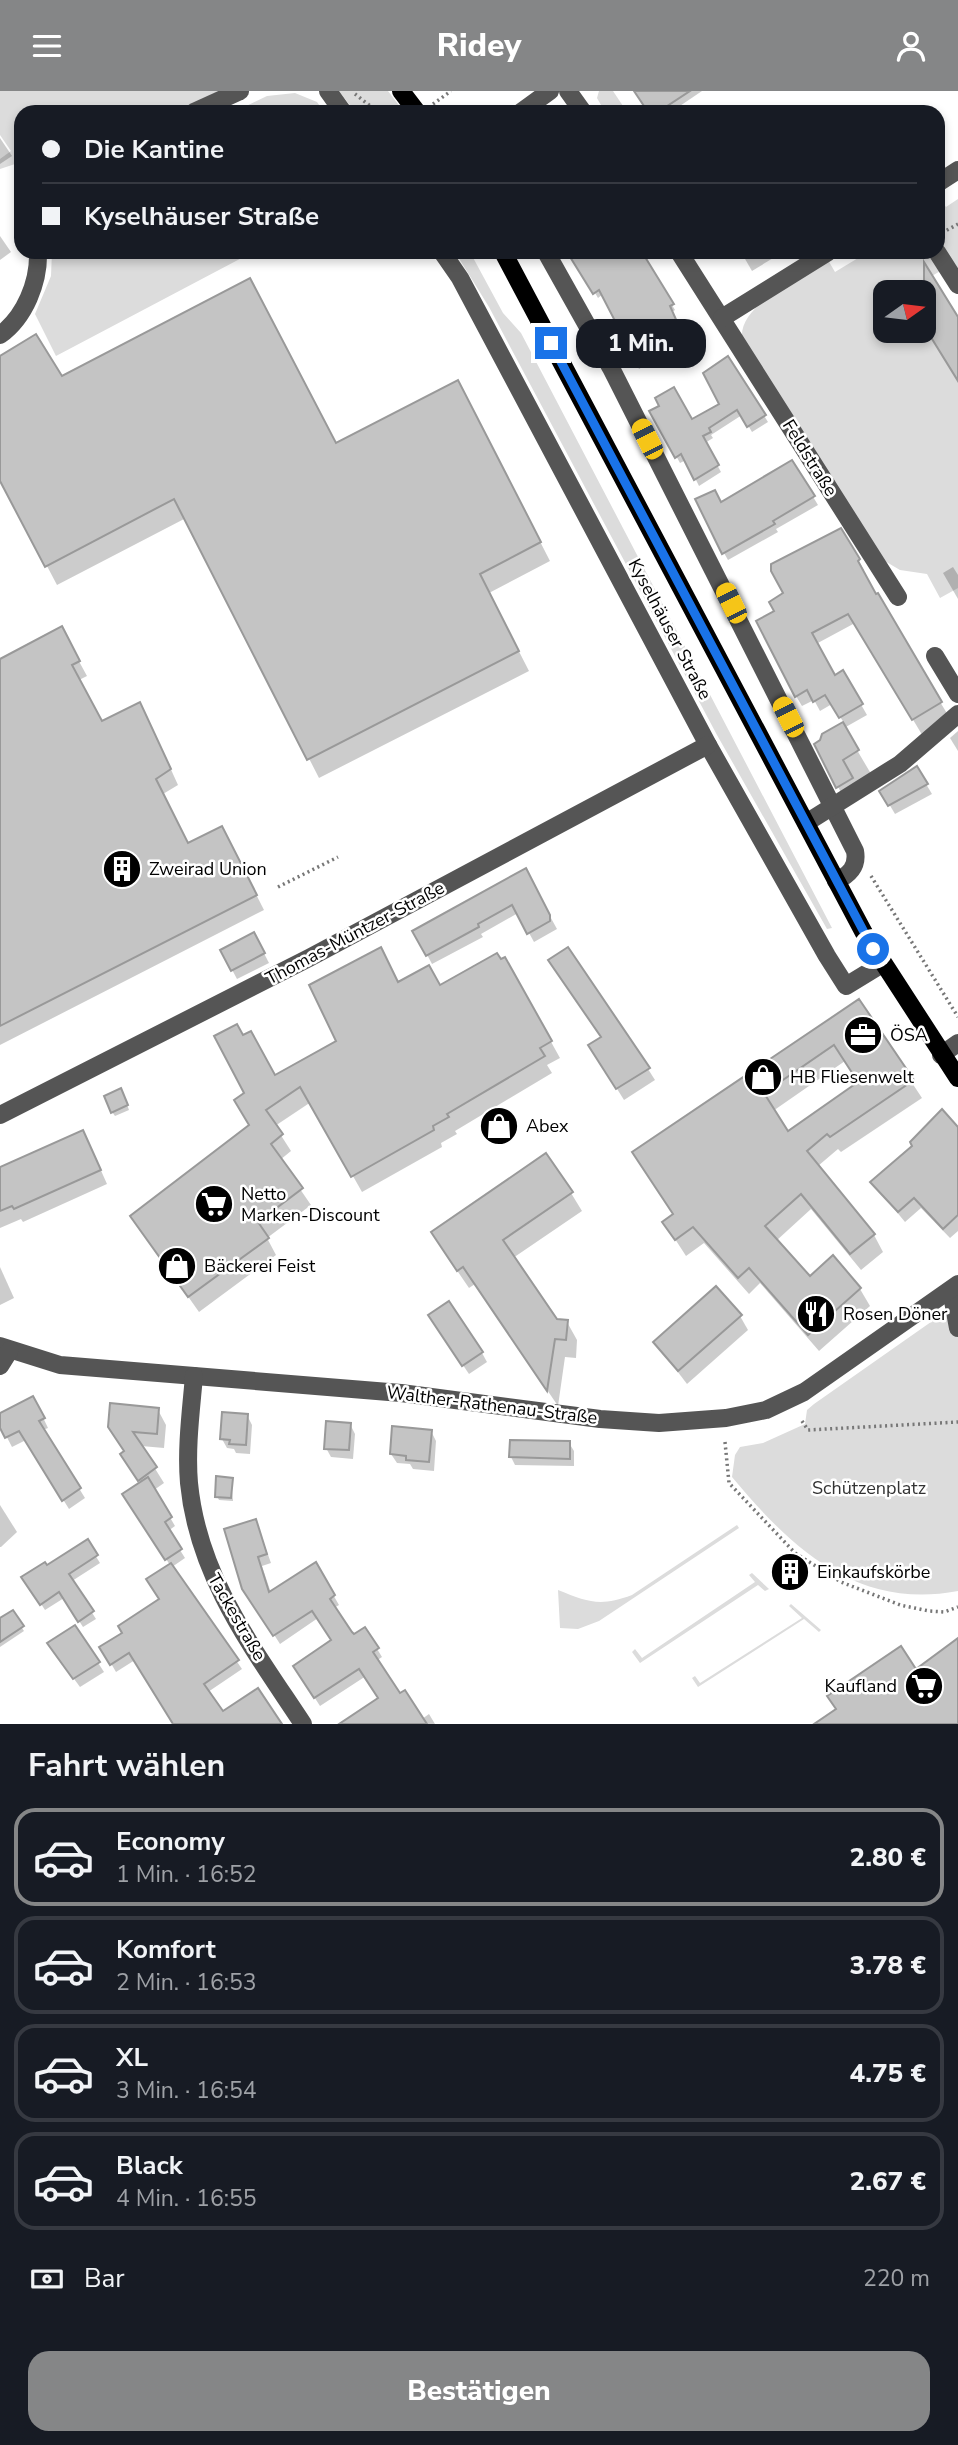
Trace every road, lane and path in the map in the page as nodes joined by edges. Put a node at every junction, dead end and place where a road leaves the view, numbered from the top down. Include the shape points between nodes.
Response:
1 (240, 91) edge
2 (350, 91) edge
3 (401, 91) edge
4 (451, 91) edge
5 (550, 91) edge
6 (209, 105) edge
7 (369, 105) edge
8 (418, 105) edge
9 (429, 105) edge
10 (531, 105) edge
11 (37, 259) edge
12 (447, 259) edge
13 (507, 259) edge
14 (550, 259) edge
15 (684, 259) edge
16 (817, 259) edge
17 (941, 259) edge
18 (958, 285) edge
19 (722, 318) junction
20 (0, 335) edge
21 (898, 597) dead end
22 (935, 656) dead end
23 (958, 694) edge
24 (958, 714) edge
25 (708, 745) junction
26 (833, 807) junction
27 (806, 823) junction
28 (338, 857) dead end
29 (857, 859) junction
30 (836, 881) junction
31 (278, 887) dead end
32 (882, 964) junction
33 (958, 1017) edge
34 (958, 1043) edge
35 (941, 1055) junction
36 (958, 1078) edge
37 (0, 1115) edge
38 (954, 1287) edge
39 (958, 1328) edge
40 (5, 1348) edge
41 (0, 1366) edge
42 (194, 1376) junction
43 (802, 1421) dead end
44 (958, 1422) edge
45 (725, 1442) dead end
46 (958, 1607) edge
47 (303, 1724) edge

1 - 6 street
2 - 7 path
3 - 8 main road
4 - 9 path
5 - 10 street
11 - 20 street via 33,291
12 - 25 street, Kyselhäuser Straße
13 - 27 main road, Kyselhäuser Straße
14 - 26 street via 611,368
15 - 19 street, Feldstraße
16 - 19 street
17 - 18 street
19 - 21 street, Feldstraße
22 - 23 street
24 - 26 street via 900,764
25 - 32 street, Kyselhäuser Straße via 846,986
25 - 37 street, Thomas-Müntzer-Straße via 309,958
26 - 27 street
26 - 29 street
27 - 30 main road, Kyselhäuser Straße
28 - 31 path
29 - 30 street via 852,870
29 - 33 path
30 - 32 main road, Kyselhäuser Straße
32 - 35 main road, Kyselhäuser Straße
34 - 35 street
35 - 36 main road, Kyselhäuser Straße
38 - 39 street
38 - 42 street, Walther-Rathenau-Straße via 804,1392 766,1410 726,1418 659,1423 600,1419 401,1393
40 - 41 street, Walther-Rathenau-Straße
40 - 42 street, Walther-Rathenau-Straße via 60,1365
42 - 47 street, Tackestraße via 189,1481 202,1548 233,1617
43 - 44 path via 808,1430
45 - 46 path via 729,1483 794,1553 841,1581 907,1607 944,1612

